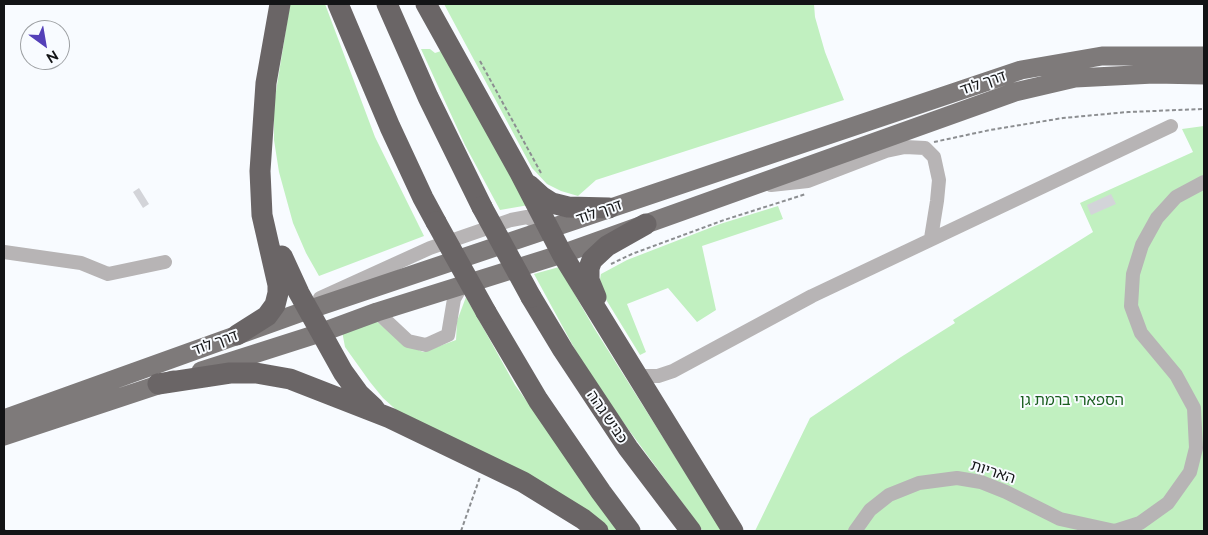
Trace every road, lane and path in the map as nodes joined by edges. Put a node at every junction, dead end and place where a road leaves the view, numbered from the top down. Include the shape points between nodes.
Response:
1 (280, 4) edge
2 (338, 4) edge
3 (387, 4) edge
4 (426, 4) edge
5 (1204, 56) edge
6 (480, 61) dead end
7 (1204, 75) edge
8 (1171, 126) dead end
9 (260, 171) junction
10 (520, 173) junction
11 (545, 180) dead end
12 (1204, 182) edge
13 (748, 187) junction
14 (609, 208) junction
15 (646, 224) junction
16 (548, 229) junction
17 (931, 238) junction
18 (4, 252) edge
19 (562, 254) junction
20 (165, 262) dead end
21 (462, 286) junction
22 (308, 310) junction
23 (377, 312) junction
24 (320, 333) junction
25 (237, 335) junction
26 (643, 376) junction
27 (158, 384) junction
28 (9, 414) edge
29 (390, 418) junction
30 (668, 426) junction
31 (4, 436) edge
32 (486, 465) junction
33 (461, 531) edge
34 (598, 531) edge
35 (630, 531) edge
36 (691, 531) edge
37 (733, 531) edge
38 (855, 531) edge

1 - 9 highway via 266,83
2 - 35 highway, bridge via 390,126 436,222 538,400
3 - 36 highway, כביש גהה, bridge via 428,98 531,297 611,424
4 - 10 highway
5 - 14 main road, דרך לוד via 1102,56 1021,70
6 - 11 path
7 - 13 main road, דרך לוד via 1075,78 1015,92
8 - 17 lane
9 - 22 highway via 278,247
9 - 25 highway via 262,215 278,293 275,305 266,316
10 - 14 highway via 533,190 552,203 568,207
10 - 16 highway
12 - 38 lane, האריות via 1176,197 1157,218 1142,246 1133,274 1132,306 1141,333 1176,375 1194,408 1196,448 1190,472 1168,502 1140,523 1115,531 1060,519 981,482 957,478 919,483 889,496 870,510
13 - 15 main road, דרך לוד
13 - 17 lane via 808,181 886,151 905,146 925,148 934,157 938,170
14 - 16 main road, דרך לוד
15 - 19 main road, דרך לוד
15 - 26 highway via 607,246 592,260 589,268 593,294
16 - 19 highway
16 - 22 main road, דרך לוד
17 - 26 lane via 812,296 673,371
18 - 20 lane via 82,263 108,274
19 - 21 main road, דרך לוד
19 - 30 highway
21 - 23 main road, דרך לוד
21 - 23 lane via 454,299 448,335 426,345 408,340
22 - 24 highway
22 - 25 main road, דרך לוד
23 - 24 main road, דרך לוד
24 - 27 main road, דרך לוד
24 - 29 highway via 359,394
25 - 28 main road, דרך לוד
26 - 30 highway
27 - 29 highway via 256,372 290,379
27 - 31 main road, דרך לוד
29 - 32 highway
30 - 37 highway
32 - 33 path
32 - 34 highway via 523,482

